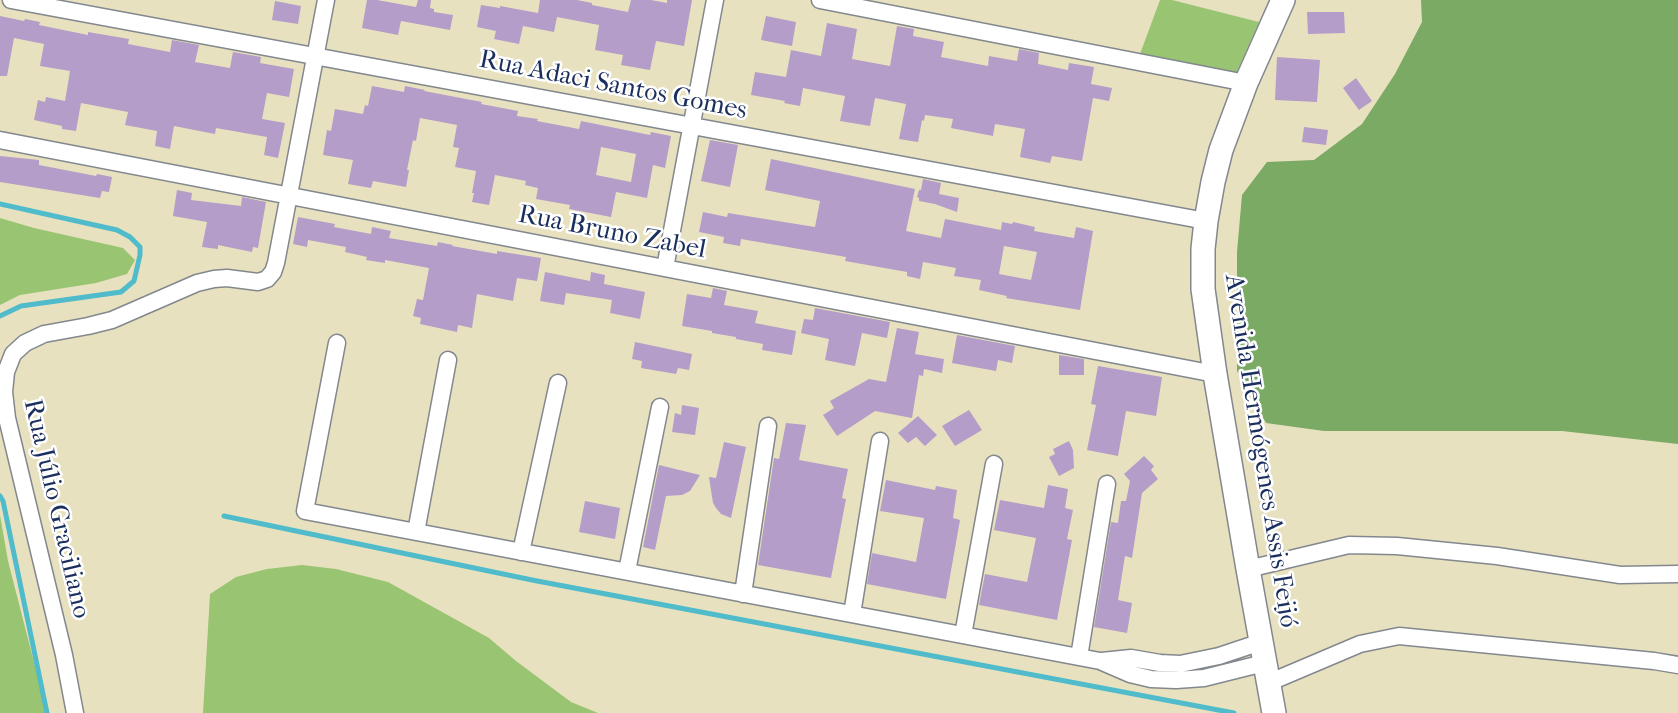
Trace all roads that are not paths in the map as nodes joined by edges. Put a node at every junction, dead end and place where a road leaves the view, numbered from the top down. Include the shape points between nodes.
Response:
1 (11, 0) edge
2 (326, 0) edge
3 (715, 0) edge
4 (820, 0) edge
5 (1283, 0) edge
6 (315, 55) junction
7 (1246, 83) junction
8 (692, 126) junction
9 (0, 140) edge
10 (289, 196) junction
11 (1206, 221) junction
12 (665, 268) junction
13 (337, 343) dead end
14 (448, 360) dead end
15 (1215, 374) junction
16 (558, 383) dead end
17 (660, 407) dead end
18 (768, 426) dead end
19 (880, 441) dead end
20 (994, 464) dead end
21 (1107, 484) dead end
22 (416, 532) junction
23 (521, 552) junction
24 (1248, 569) junction
25 (627, 571) junction
26 (1678, 574) edge
27 (743, 594) junction
28 (852, 614) junction
29 (963, 635) junction
30 (1079, 657) junction
31 (1264, 662) junction
32 (1678, 666) edge
33 (75, 713) edge
34 (1274, 713) edge

1 - 6 street, Rua Adaci Santos Gomes
2 - 6 street
3 - 8 street
4 - 7 street
5 - 7 main road, Avenida Hermógenes Assis Feijó
6 - 8 street, Rua Adaci Santos Gomes
6 - 10 street
7 - 11 main road, Avenida Hermógenes Assis Feijó via 1221,150
8 - 11 street, Rua Adaci Santos Gomes
8 - 12 street
9 - 10 street, Rua Bruno Zabel
10 - 12 street, Rua Bruno Zabel
10 - 33 street, Rua Júlio Graciliano via 274,272 267,279 197,283 112,320 44,334 13,354 6,372 6,418
11 - 15 main road, Avenida Hermógenes Assis Feijó via 1203,289
12 - 15 street, Rua Bruno Zabel
13 - 22 street via 305,511
14 - 22 street
15 - 24 main road, Avenida Hermógenes Assis Feijó
16 - 23 street
17 - 25 street
18 - 27 street
19 - 28 street
20 - 29 street
21 - 30 street
22 - 23 street
23 - 25 street
24 - 26 street via 1349,545 1497,556 1620,575
24 - 31 main road, Avenida Hermógenes Assis Feijó
25 - 27 street
27 - 28 street
28 - 29 street
29 - 30 street
30 - 31 street via 1151,679 1176,680 1204,678
31 - 32 street via 1399,636
31 - 34 main road, Avenida Hermógenes Assis Feijó

